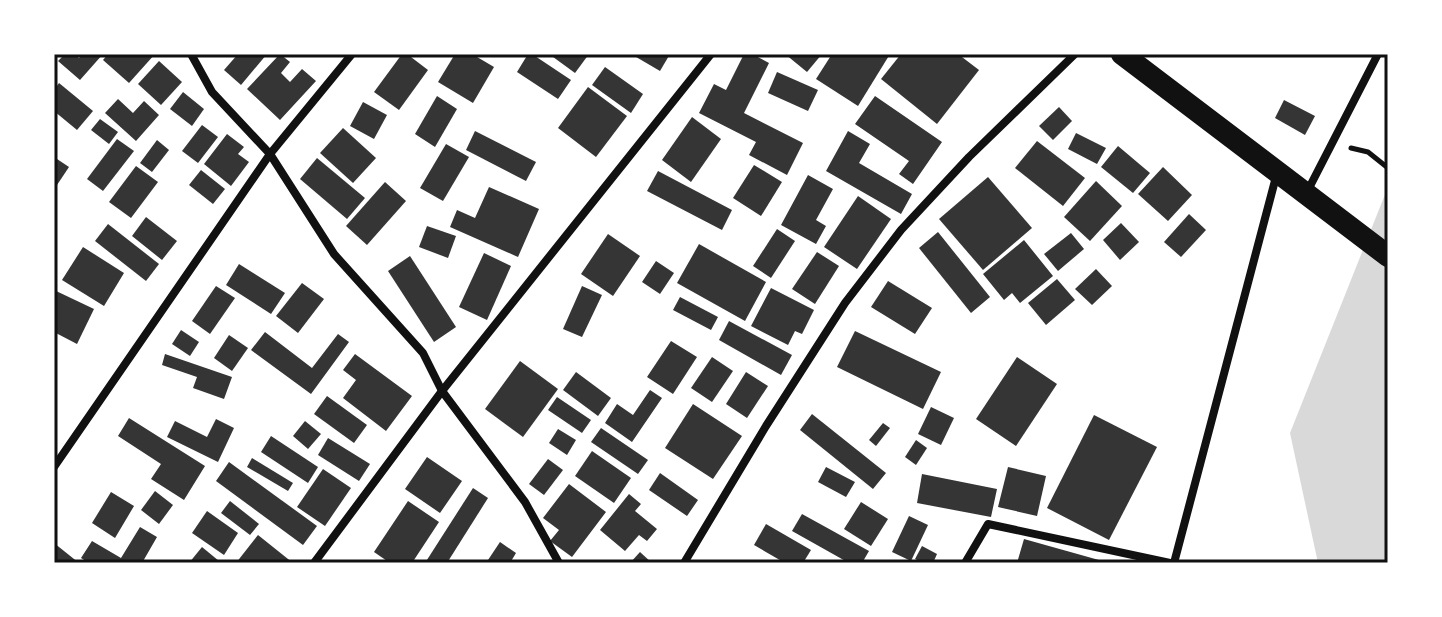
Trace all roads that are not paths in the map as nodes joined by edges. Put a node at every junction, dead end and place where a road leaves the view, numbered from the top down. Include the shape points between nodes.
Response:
1 (191, 54) edge
2 (352, 54) edge
3 (711, 54) edge
4 (1075, 54) edge
5 (1122, 54) edge
6 (1378, 54) edge
7 (270, 154) junction
8 (1277, 172) junction
9 (1310, 197) junction
10 (1388, 256) edge
11 (442, 391) junction
12 (54, 467) edge
13 (314, 563) edge
14 (559, 563) edge
15 (684, 563) edge
16 (965, 563) edge
17 (1172, 563) edge

1 - 7 street via 212,92
2 - 7 street
3 - 11 street
4 - 15 street via 901,230 845,303
5 - 8 highway
6 - 9 street
7 - 11 street via 334,254 423,353
7 - 12 street
8 - 9 highway
8 - 17 street
9 - 10 highway
11 - 13 street
11 - 14 street via 525,502
16 - 17 street via 988,524

